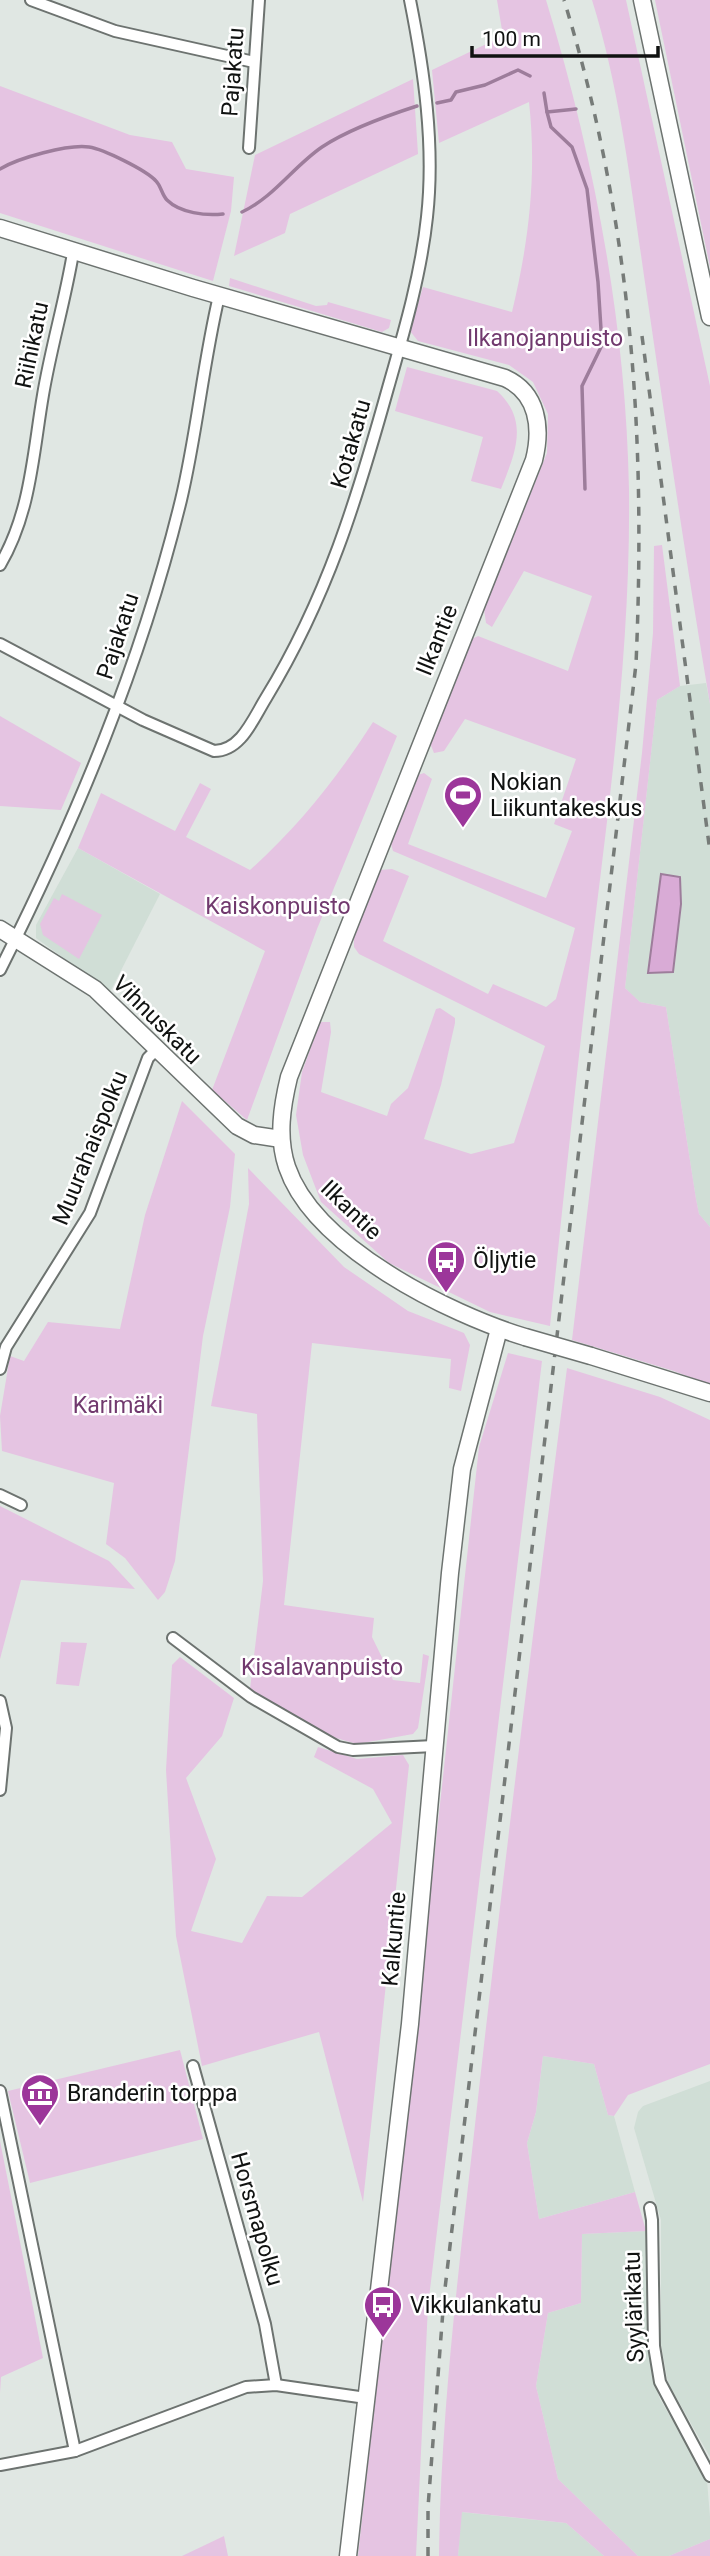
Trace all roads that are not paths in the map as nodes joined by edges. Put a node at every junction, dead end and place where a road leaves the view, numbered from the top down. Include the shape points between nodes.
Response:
1 (31, 0) edge
2 (259, 0) edge
3 (410, 0) edge
4 (642, 0) edge
5 (254, 62) junction
6 (249, 148) dead end
7 (0, 229) edge
8 (74, 253) junction
9 (219, 296) junction
10 (710, 317) edge
11 (400, 347) junction
12 (0, 565) edge
13 (0, 644) edge
14 (118, 705) junction
15 (0, 929) edge
16 (16, 938) junction
17 (0, 970) edge
18 (156, 1050) junction
19 (281, 1139) junction
20 (499, 1329) junction
21 (0, 1369) edge
22 (710, 1393) edge
23 (0, 1495) edge
24 (21, 1505) dead end
25 (173, 1638) dead end
26 (0, 1700) edge
27 (434, 1746) junction
28 (0, 1790) edge
29 (194, 2066) dead end
30 (0, 2091) edge
31 (650, 2208) dead end
32 (276, 2385) junction
33 (366, 2398) junction
34 (75, 2451) junction
35 (0, 2465) edge
36 (709, 2471) edge
37 (348, 2556) edge

1 - 5 street via 156,43
2 - 5 street, Pajakatu
3 - 11 street, Kotakatu via 420,54 429,172 420,263
4 - 10 main road
5 - 6 street, Pajakatu
7 - 8 main road, Ilkantie
8 - 9 main road, Ilkantie
8 - 12 street, Riihikatu via 45,383 27,496
9 - 11 main road, Ilkantie
9 - 14 street, Pajakatu via 181,498
11 - 14 street, Kotakatu via 357,501 326,586 282,672 234,746 214,751
11 - 19 main road, Ilkantie via 516,383 535,410 538,444 289,1077
13 - 14 street
14 - 16 street, Pajakatu via 76,814
15 - 16 main road, Vihnuskatu
16 - 17 street, Pajakatu
16 - 18 main road, Vihnuskatu via 95,989
18 - 19 main road, Vihnuskatu via 237,1126 254,1135
18 - 21 street, Muurahaispolku via 90,1213 6,1346
19 - 20 main road, Ilkantie via 286,1165 300,1191 345,1241 414,1290
20 - 22 main road, bridge
20 - 27 main road, Kalkuntie via 462,1469
23 - 24 street
25 - 27 street via 251,1697 338,1747
26 - 28 street via 6,1728
27 - 33 main road, Kalkuntie via 410,2024
29 - 32 street, Horsmapolku via 265,2324
30 - 34 street
31 - 36 street, Syylärikatu via 654,2346 660,2382
32 - 33 street
32 - 34 street via 246,2387
33 - 37 main road, Kalkuntie
34 - 35 street

